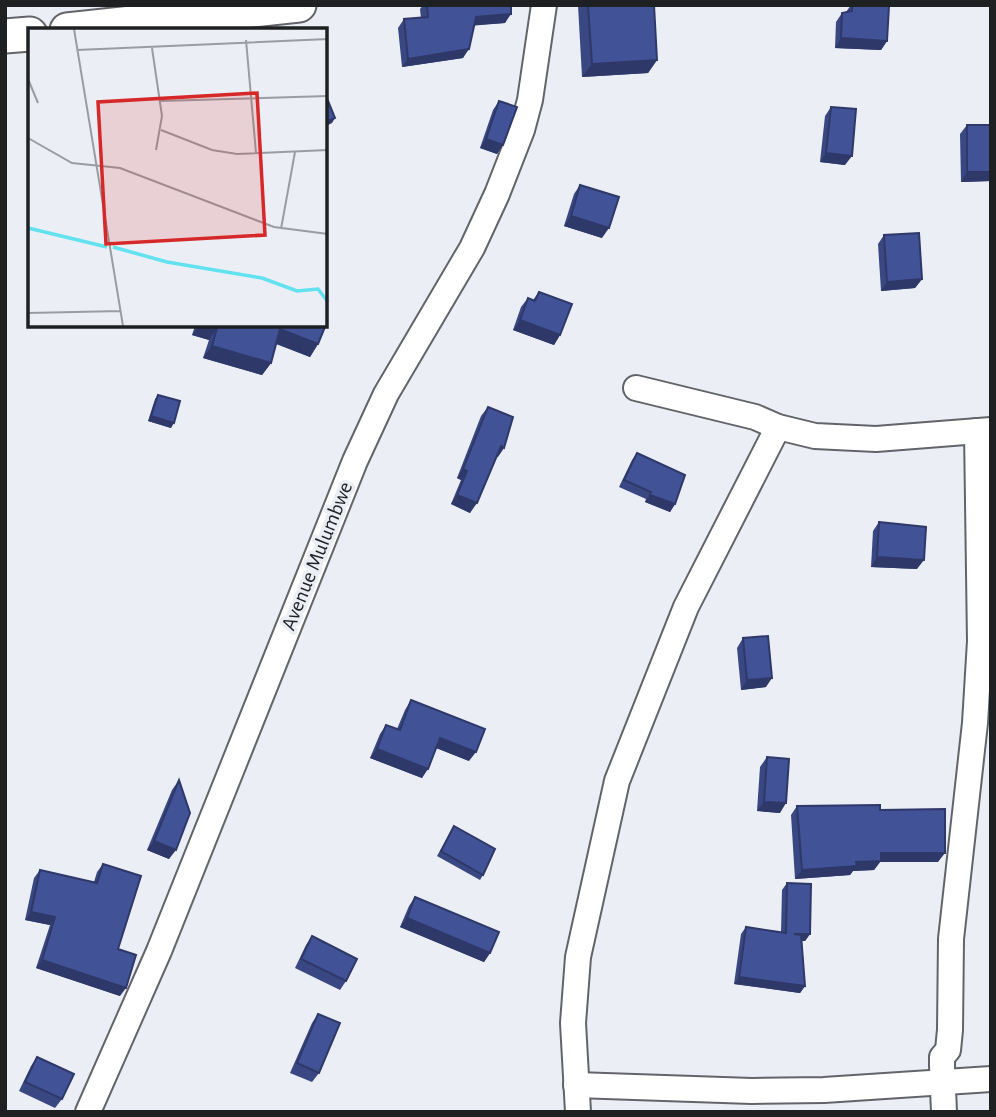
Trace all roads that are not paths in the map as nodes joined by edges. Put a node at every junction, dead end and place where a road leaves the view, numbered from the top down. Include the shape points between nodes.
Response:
1 (299, 5) edge
2 (544, 5) edge
3 (86, 28) edge
4 (28, 34) edge
5 (5, 36) edge
6 (636, 388) dead end
7 (778, 427) junction
8 (984, 431) edge
9 (991, 1079) edge
10 (942, 1081) junction
11 (576, 1085) junction
12 (88, 1112) edge
13 (578, 1112) edge
14 (944, 1112) edge

1 - 3 main road
2 - 12 street, Avenue Mulumbwe via 530,100 497,194 386,394 355,461 159,951
4 - 5 main road
6 - 7 street
7 - 8 street via 815,436 876,439
7 - 11 street via 691,596 617,781 578,957 573,1023
8 - 10 street via 975,723 951,939 950,1030 948,1050 942,1057
9 - 10 street
10 - 11 street via 752,1091
10 - 14 street
11 - 13 street

